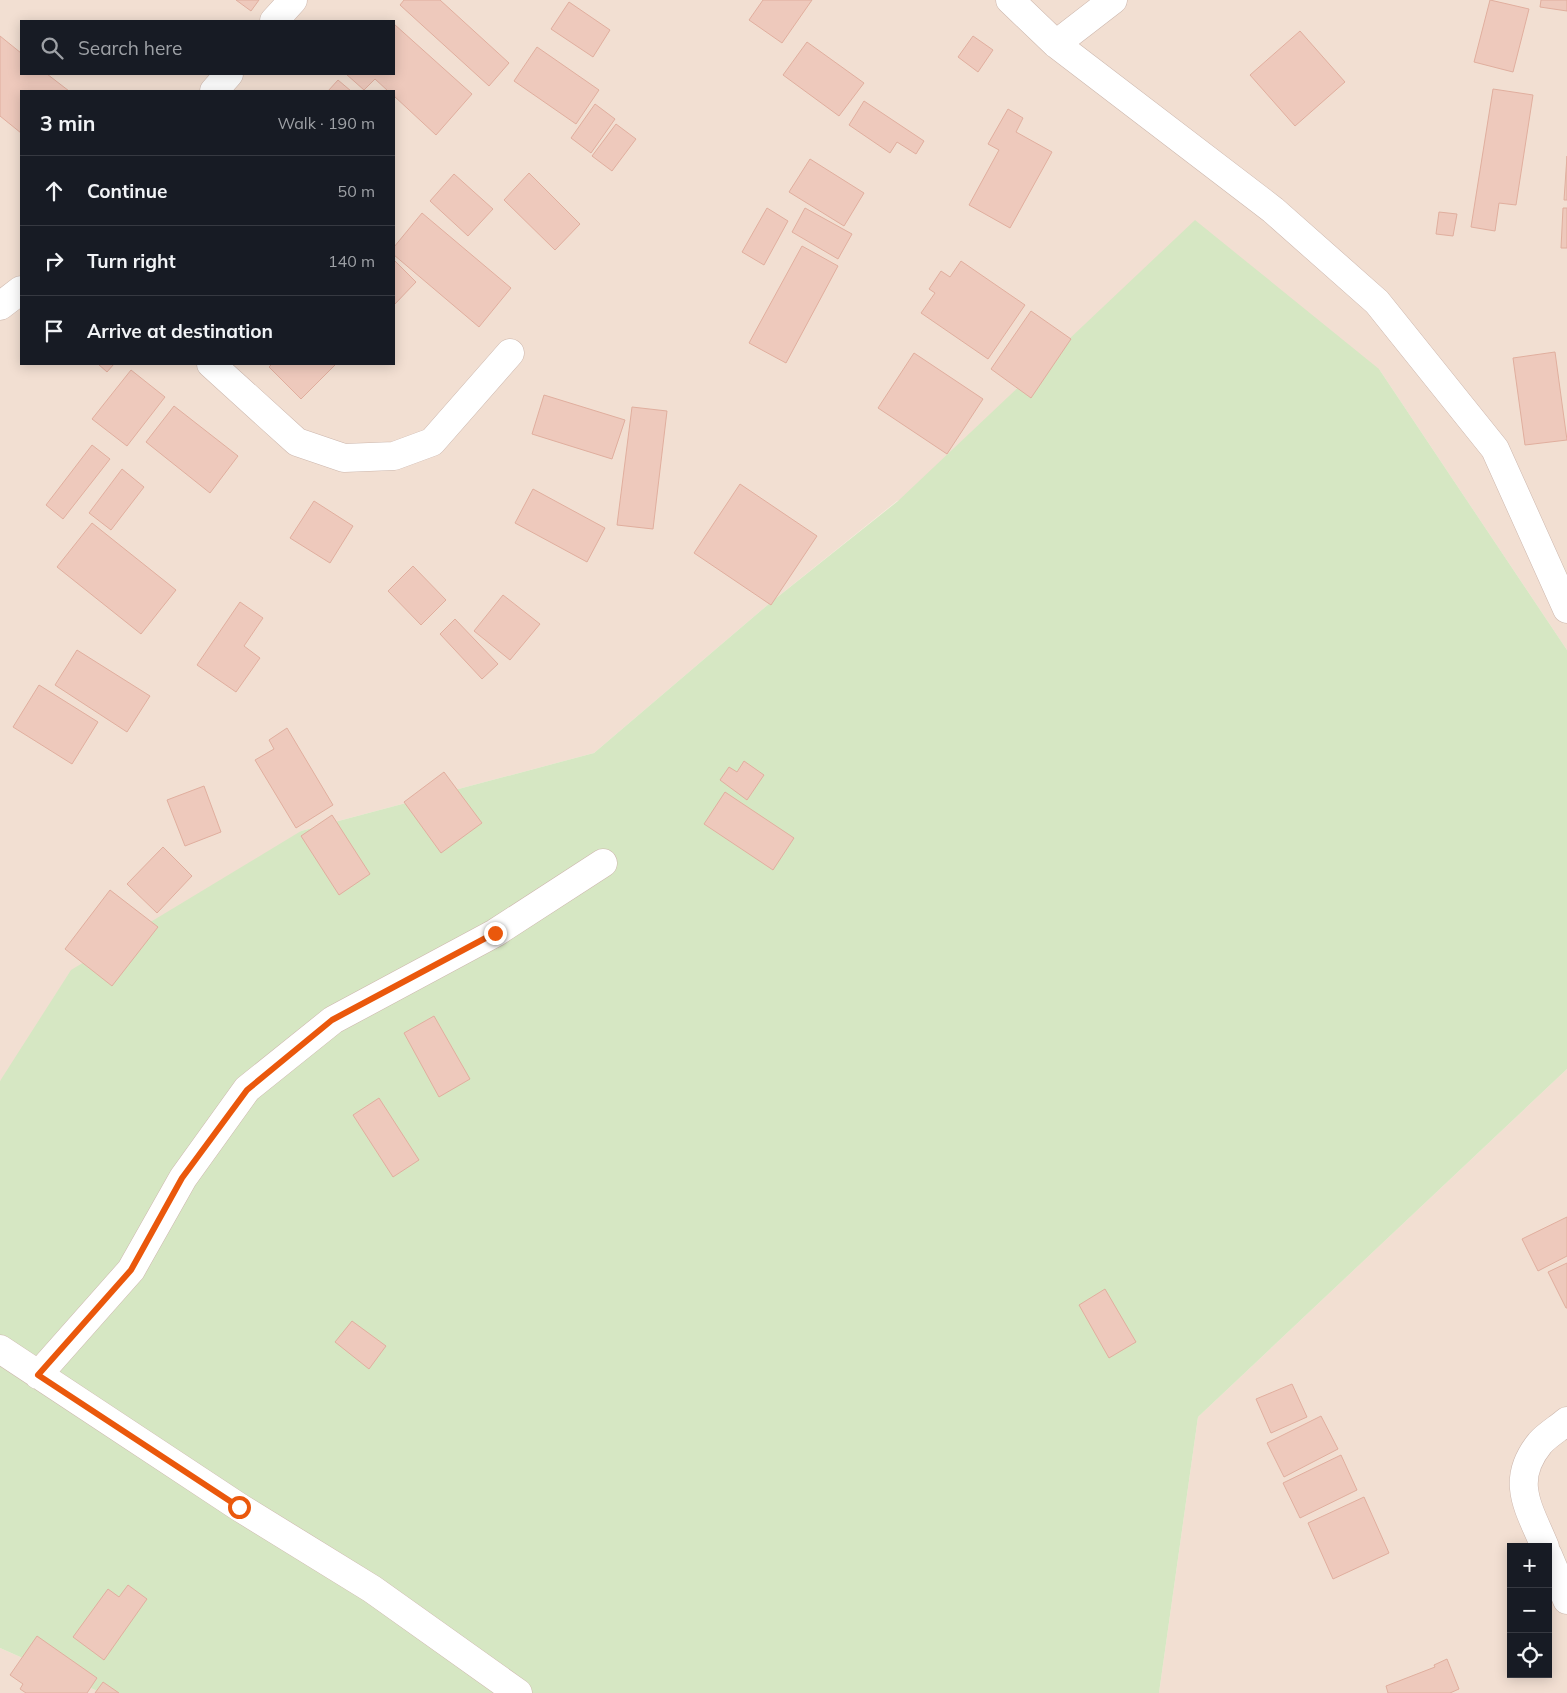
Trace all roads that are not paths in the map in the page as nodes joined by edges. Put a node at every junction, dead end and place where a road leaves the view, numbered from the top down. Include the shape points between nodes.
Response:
1 (292, 0) edge
2 (1010, 0) edge
3 (1113, 0) edge
4 (275, 20) edge
5 (1056, 44) junction
6 (228, 75) edge
7 (215, 90) edge
8 (20, 291) edge
9 (0, 306) edge
10 (510, 353) dead end
11 (213, 365) edge
12 (1567, 609) edge
13 (603, 863) dead end
14 (0, 1349) edge
15 (38, 1375) junction
16 (1567, 1421) edge
17 (1543, 1543) edge
18 (1552, 1564) edge
19 (1567, 1600) edge
20 (518, 1693) edge

1 - 4 street
2 - 5 street
3 - 5 street
5 - 12 street via 1272,210 1377,302 1495,449
6 - 7 street
8 - 9 street
10 - 11 street via 432,442 394,456 344,458 297,442
13 - 15 street via 495,933 332,1020 247,1090 182,1178 131,1270
14 - 15 street
15 - 20 street via 239,1507 372,1589
16 - 17 street via 1540,1442 1522,1482
18 - 19 street

